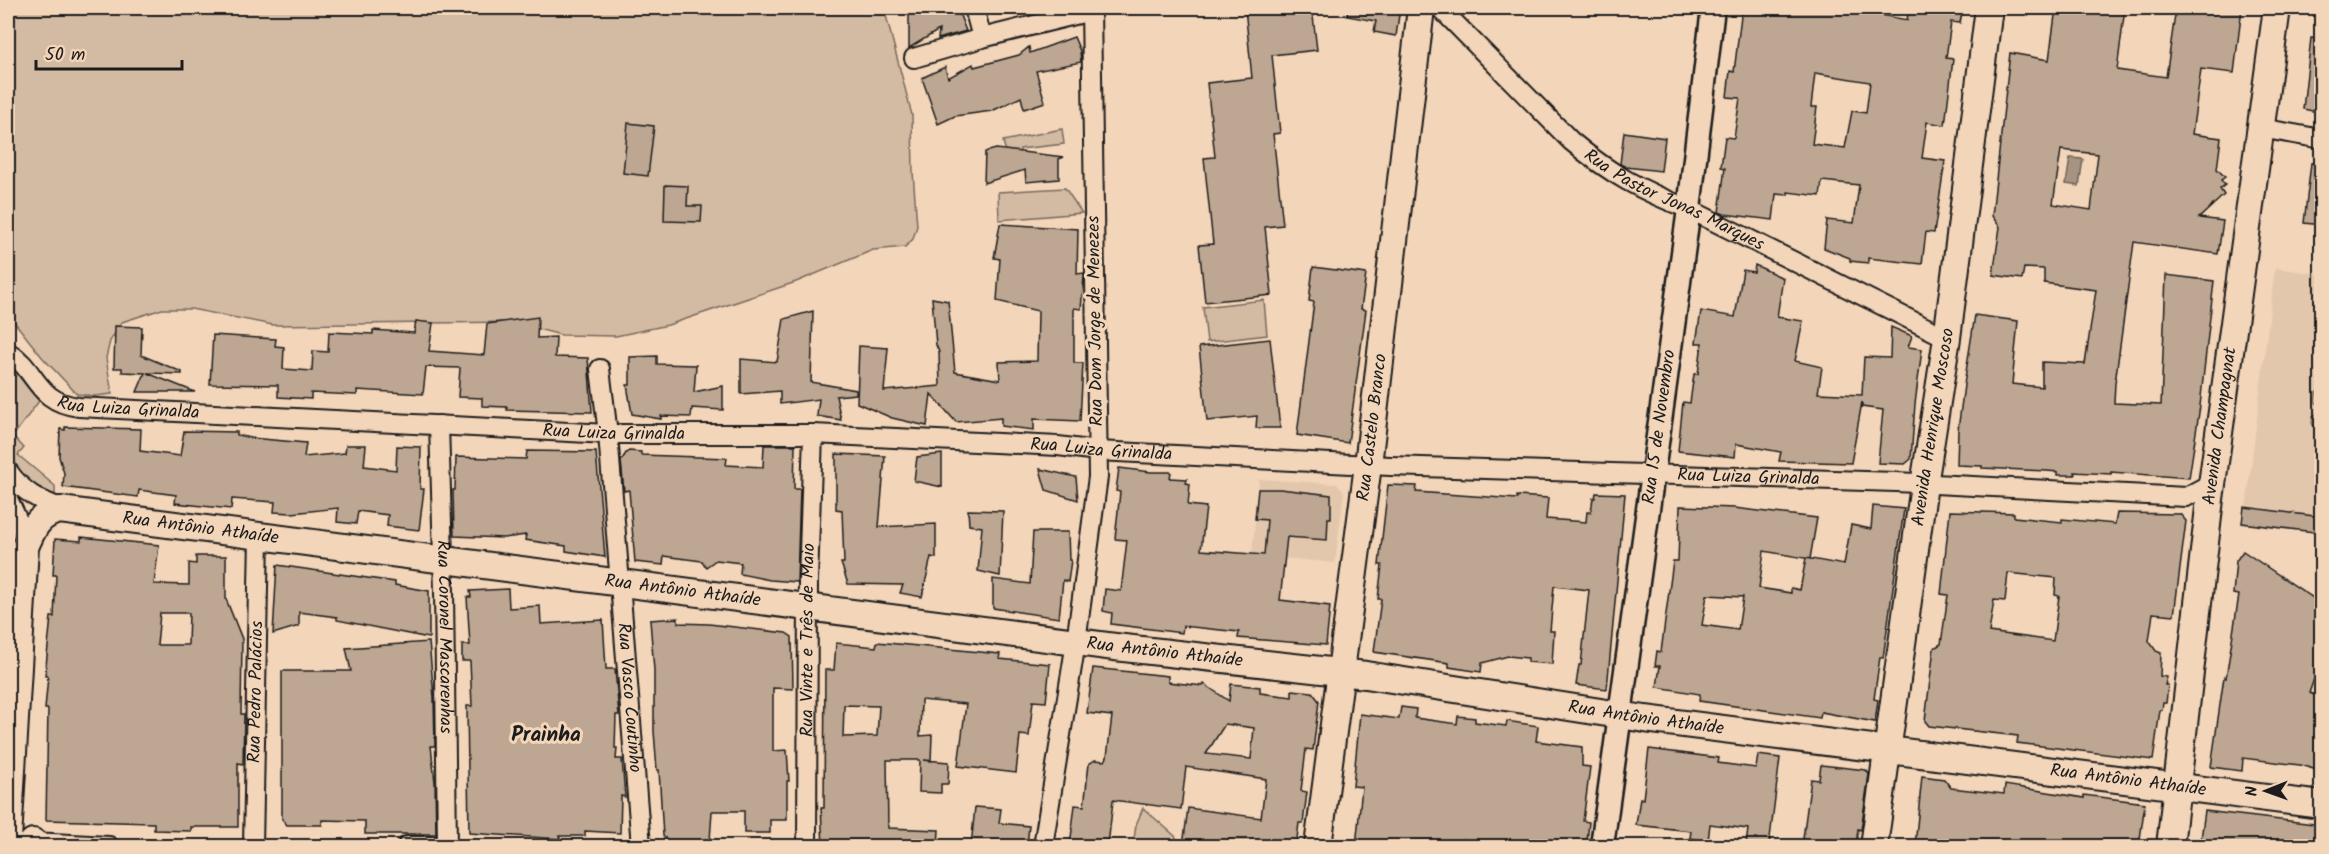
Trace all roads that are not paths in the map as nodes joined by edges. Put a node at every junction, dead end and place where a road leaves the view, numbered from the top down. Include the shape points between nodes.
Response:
1 (974, 8) edge
2 (1421, 8) edge
3 (1440, 8) edge
4 (1713, 8) edge
5 (1989, 8) edge
6 (2277, 8) edge
7 (1091, 9) edge
8 (982, 38) junction
9 (914, 58) dead end
10 (2260, 128) junction
11 (2322, 139) edge
12 (1689, 209) junction
13 (1947, 338) junction
14 (8, 352) edge
15 (600, 369) dead end
16 (439, 425) junction
17 (608, 434) junction
18 (813, 434) junction
19 (1098, 451) junction
20 (1368, 465) junction
21 (8, 471) edge
22 (1653, 474) junction
23 (2212, 483) junction
24 (1924, 485) junction
25 (8, 499) edge
26 (70, 512) junction
27 (259, 536) junction
28 (25, 547) junction
29 (442, 559) junction
30 (619, 582) junction
31 (809, 606) junction
32 (1076, 642) junction
33 (1342, 673) junction
34 (1621, 715) junction
35 (1887, 749) junction
36 (2177, 786) junction
37 (2322, 805) edge
38 (8, 839) edge
39 (29, 845) edge
40 (109, 846) edge
41 (253, 846) edge
42 (407, 846) edge
43 (440, 846) edge
44 (447, 846) edge
45 (641, 846) edge
46 (807, 846) edge
47 (1043, 846) edge
48 (1318, 846) edge
49 (1602, 846) edge
50 (1874, 846) edge
51 (2170, 846) edge

1 - 8 street
2 - 20 main road, Rua Castelo Branco
3 - 12 street, Rua Pastor Jonas Marques via 1594,160 1646,192
4 - 12 street, Rua 15 de Novembro
5 - 13 main road, Avenida Henrique Moscoso
6 - 10 main road, Avenida Champagnat
7 - 8 street
7 - 19 street, Rua Dom Jorge de Menezes
8 - 9 street
10 - 11 street
10 - 23 main road, Avenida Champagnat
12 - 13 street, Rua Pastor Jonas Marques
12 - 22 street, Rua 15 de Novembro
13 - 24 main road, Avenida Henrique Moscoso
14 - 16 street, Rua Luiza Grinalda via 45,394 69,406
15 - 17 street, Rua Vasco Coutinho
16 - 17 street, Rua Luiza Grinalda
16 - 29 street, Rua Coronel Mascarenhas
17 - 18 street, Rua Luiza Grinalda
17 - 30 street, Rua Vasco Coutinho
18 - 19 street, Rua Luiza Grinalda
18 - 31 street, Rua Vinte e Três de Maio
19 - 20 street, Rua Luiza Grinalda
19 - 32 street, Rua Dom Jorge de Menezes
20 - 22 street, Rua Luiza Grinalda
20 - 33 main road, Rua Castelo Branco
21 - 26 street via 30,495
22 - 24 street, Rua Luiza Grinalda
22 - 34 street, Rua 15 de Novembro
23 - 24 street, Rua Luiza Grinalda via 2186,497
23 - 36 main road, Avenida Champagnat
24 - 35 main road, Avenida Henrique Moscoso
25 - 28 street
26 - 27 main road, Rua Antônio Athaíde
26 - 28 main road, Rua Antônio Athaíde via 60,510 36,522
27 - 29 main road, Rua Antônio Athaíde
27 - 41 street, Rua Pedro Palácios
28 - 38 main road
29 - 30 main road, Rua Antônio Athaíde
29 - 44 street, Rua Coronel Mascarenhas
30 - 31 main road, Rua Antônio Athaíde
30 - 45 street, Rua Vasco Coutinho
31 - 32 main road, Rua Antônio Athaíde
31 - 46 street, Rua Vinte e Três de Maio
32 - 33 main road, Rua Antônio Athaíde
32 - 47 street, Rua Dom Jorge de Menezes
33 - 34 main road, Rua Antônio Athaíde
33 - 48 main road, Rua Castelo Branco
34 - 35 main road, Rua Antônio Athaíde
34 - 49 street, Rua 15 de Novembro
35 - 36 main road, Rua Antônio Athaíde
35 - 50 main road, Avenida Henrique Moscoso
36 - 37 main road, Rua Antônio Athaíde
36 - 51 main road, Avenida Champagnat
39 - 40 street
42 - 43 street

